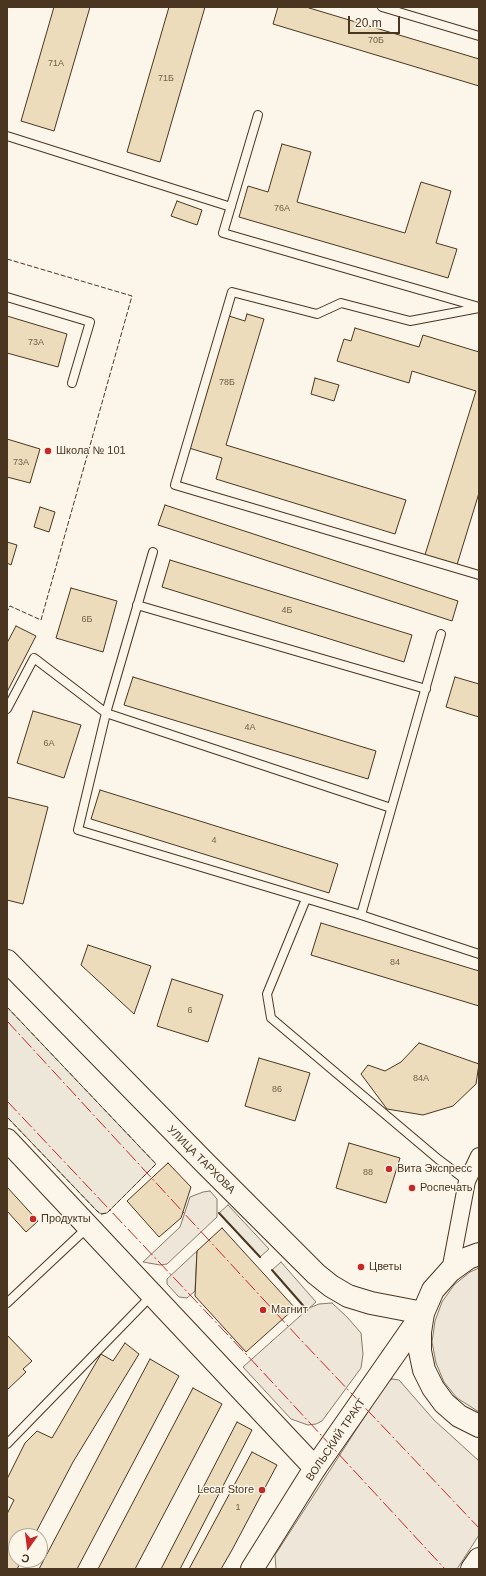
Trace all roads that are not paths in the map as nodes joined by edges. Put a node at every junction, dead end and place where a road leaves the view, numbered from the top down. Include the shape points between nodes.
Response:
1 (382, 7) edge
2 (479, 36) edge
3 (258, 115) dead end
4 (7, 136) edge
5 (231, 207) junction
6 (7, 297) edge
7 (479, 308) edge
8 (72, 383) dead end
9 (153, 552) dead end
10 (479, 575) edge
11 (138, 605) junction
12 (441, 634) dead end
13 (426, 689) junction
14 (7, 709) edge
15 (106, 713) junction
16 (392, 808) junction
17 (306, 899) junction
18 (361, 915) junction
19 (479, 954) edge
20 (7, 961) edge
21 (7, 1140) edge
22 (479, 1156) edge
23 (467, 1181) junction
24 (88, 1227) junction
25 (479, 1254) edge
26 (450, 1271) junction
27 (152, 1295) junction
28 (7, 1303) edge
29 (423, 1313) junction
30 (478, 1426) edge
31 (7, 1444) edge
32 (315, 1468) junction
33 (479, 1559) edge
34 (255, 1568) edge
35 (472, 1569) edge

1 - 2 lane
3 - 5 lane
4 - 5 lane
5 - 7 lane via 223,233
6 - 8 lane via 90,322
7 - 10 lane via 410,321 340,303 317,314 232,292 174,486
9 - 11 lane
11 - 13 lane
11 - 15 lane
12 - 13 lane
13 - 16 lane
14 - 15 lane via 34,658
15 - 16 lane
15 - 17 lane via 78,830
16 - 18 lane
17 - 18 lane
17 - 23 lane via 267,994 271,1018
18 - 19 lane
20 - 29 main road, УЛИЦА ТАРХОВА via 316,1274 348,1296
21 - 24 main road
22 - 23 street
23 - 26 street
24 - 27 main road
24 - 28 lane
25 - 26 main road via 468,1258
26 - 29 main road via 433,1290
27 - 31 lane
27 - 32 main road
29 - 30 main road via 420,1351 424,1370 444,1403 459,1416
29 - 32 main road, ВОЛЬСКИЙ ТРАКТ
32 - 34 main road, ВОЛЬСКИЙ ТРАКТ
33 - 35 main road

